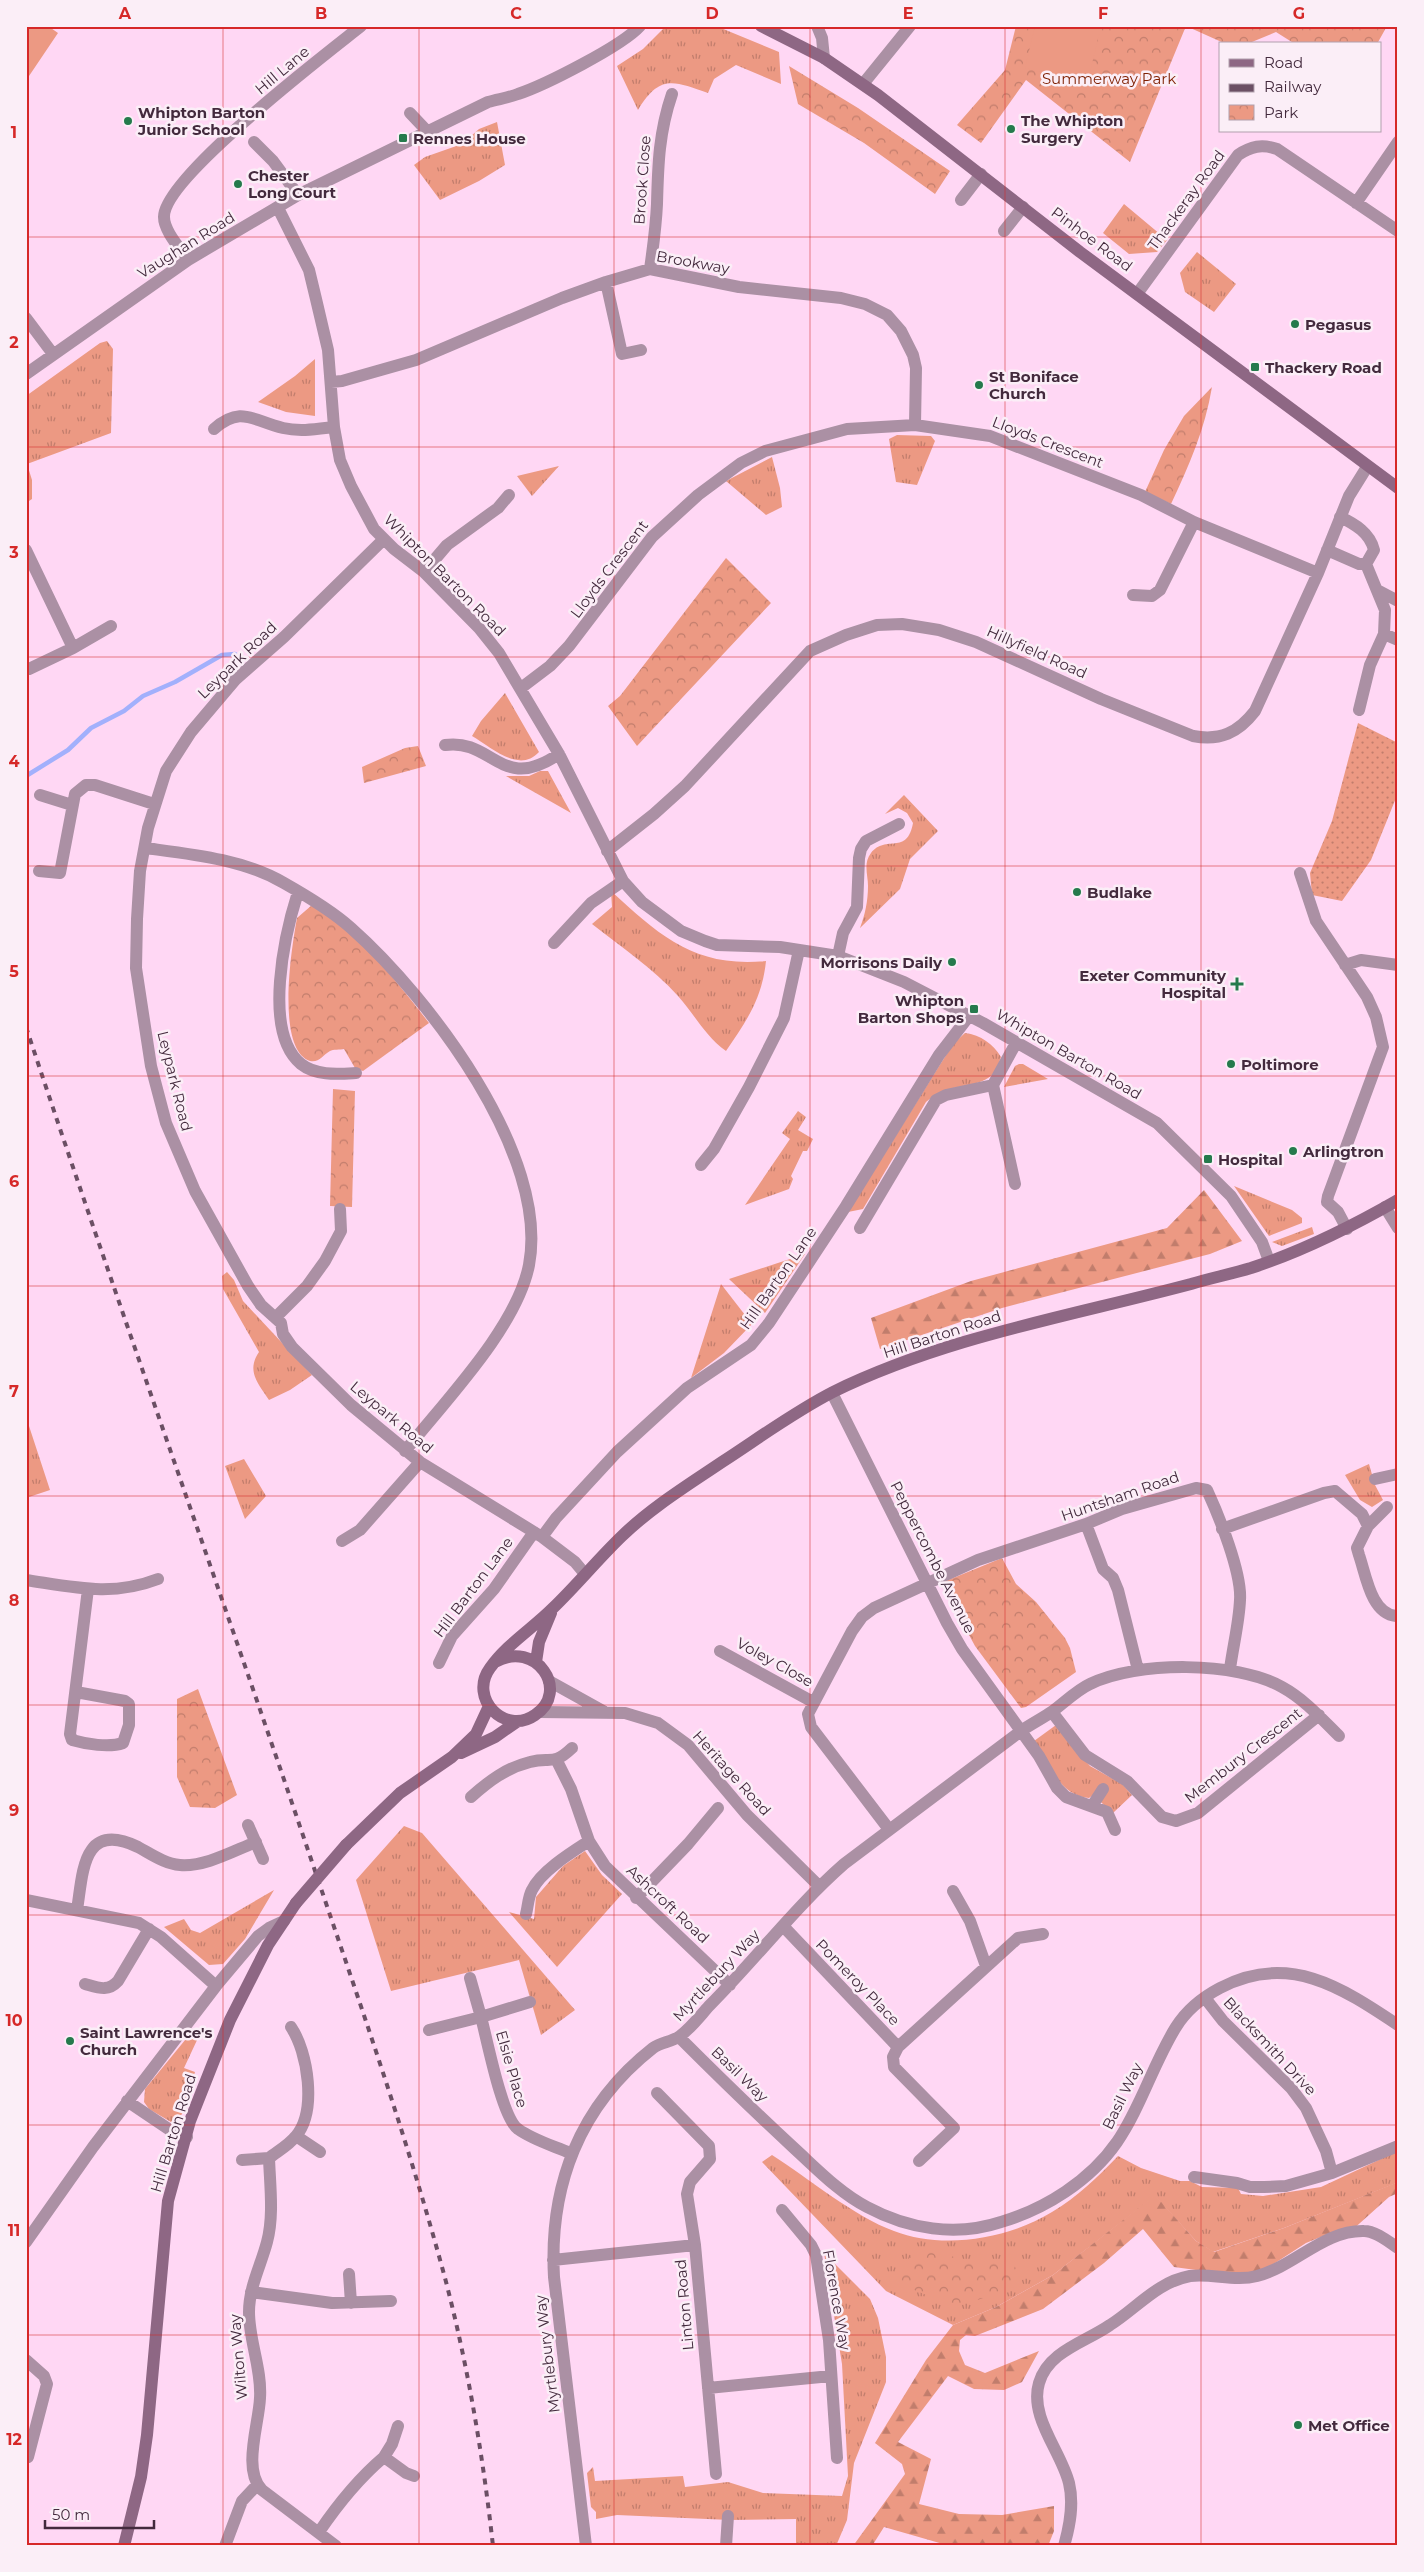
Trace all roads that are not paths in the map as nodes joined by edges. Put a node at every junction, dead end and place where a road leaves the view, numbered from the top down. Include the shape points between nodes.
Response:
1 (361, 26) edge
2 (640, 26) edge
3 (762, 26) edge
4 (817, 26) edge
5 (910, 26) edge
6 (824, 58) junction
7 (863, 84) junction
8 (672, 94) dead end
9 (410, 113) dead end
10 (427, 131) junction
11 (254, 142) dead end
12 (1398, 142) edge
13 (981, 174) junction
14 (298, 195) junction
15 (961, 200) dead end
16 (1356, 203) junction
17 (1023, 207) junction
18 (278, 208) junction
19 (1004, 231) dead end
20 (1398, 231) edge
21 (188, 260) junction
22 (650, 269) junction
23 (606, 282) junction
24 (1137, 294) junction
25 (26, 318) edge
26 (641, 350) dead end
27 (53, 354) junction
28 (26, 374) edge
29 (331, 382) junction
30 (916, 425) junction
31 (334, 427) junction
32 (214, 429) dead end
33 (1367, 467) junction
34 (1398, 488) edge
35 (509, 495) dead end
36 (1340, 517) junction
37 (1194, 522) junction
38 (384, 539) junction
39 (26, 550) edge
40 (1327, 550) junction
41 (1366, 564) junction
42 (424, 572) junction
43 (1318, 573) junction
44 (1379, 591) junction
45 (1133, 595) dead end
46 (1398, 602) edge
47 (112, 626) dead end
48 (1384, 634) junction
49 (1398, 640) edge
50 (73, 648) junction
51 (29, 669) dead end
52 (521, 688) junction
53 (1359, 710) dead end
54 (445, 745) dead end
55 (559, 754) junction
56 (40, 795) dead end
57 (154, 804) junction
58 (72, 805) junction
59 (899, 824) dead end
60 (144, 848) junction
61 (607, 851) junction
62 (39, 871) dead end
63 (1300, 873) dead end
64 (624, 881) junction
65 (298, 892) junction
66 (554, 943) dead end
67 (799, 950) junction
68 (838, 956) junction
69 (1346, 965) junction
70 (1398, 965) edge
71 (969, 1016) junction
72 (1016, 1043) junction
73 (356, 1073) dead end
74 (993, 1085) junction
75 (701, 1164) dead end
76 (1015, 1184) dead end
77 (1398, 1200) edge
78 (1385, 1207) junction
79 (340, 1210) dead end
80 (860, 1228) dead end
81 (1347, 1228) junction
82 (1398, 1228) edge
83 (1269, 1261) junction
84 (276, 1317) junction
85 (832, 1393) junction
86 (406, 1451) junction
87 (420, 1462) junction
88 (1398, 1474) edge
89 (1375, 1479) dead end
90 (1388, 1507) dead end
91 (1086, 1524) junction
92 (1368, 1526) junction
93 (1222, 1528) junction
94 (538, 1534) junction
95 (342, 1541) dead end
96 (585, 1574) junction
97 (158, 1579) dead end
98 (26, 1580) edge
99 (926, 1583) junction
100 (88, 1589) junction
101 (553, 1608) junction
102 (1396, 1616) dead end
103 (720, 1651) dead end
104 (495, 1662) junction
105 (536, 1662) junction
106 (439, 1663) dead end
107 (1230, 1669) junction
108 (1138, 1670) junction
109 (549, 1681) junction
110 (76, 1692) junction
111 (813, 1702) junction
112 (489, 1706) junction
113 (539, 1712) junction
114 (605, 1712) junction
115 (1052, 1712) junction
116 (1319, 1715) junction
117 (518, 1721) junction
118 (1021, 1731) junction
119 (1339, 1736) dead end
120 (572, 1748) dead end
121 (452, 1757) junction
122 (557, 1761) junction
123 (1103, 1789) dead end
124 (471, 1797) dead end
125 (1092, 1806) junction
126 (718, 1808) dead end
127 (248, 1825) dead end
128 (888, 1828) junction
129 (1115, 1830) dead end
130 (589, 1841) junction
131 (256, 1842) junction
132 (263, 1859) dead end
133 (819, 1886) junction
134 (953, 1891) dead end
135 (636, 1898) junction
136 (26, 1900) edge
137 (77, 1910) junction
138 (526, 1914) dead end
139 (284, 1921) junction
140 (783, 1926) junction
141 (149, 1929) junction
142 (1043, 1934) dead end
143 (986, 1966) junction
144 (470, 1978) dead end
145 (85, 1984) dead end
146 (730, 1985) junction
147 (216, 1986) junction
148 (1205, 1998) junction
149 (530, 2002) dead end
150 (481, 2017) junction
151 (1398, 2025) edge
152 (291, 2027) dead end
153 (429, 2030) dead end
154 (679, 2037) junction
155 (898, 2048) junction
156 (657, 2093) dead end
157 (127, 2101) junction
158 (296, 2136) junction
159 (187, 2137) junction
160 (1398, 2146) edge
161 (320, 2152) dead end
162 (570, 2153) junction
163 (269, 2158) junction
164 (242, 2160) dead end
165 (919, 2161) dead end
166 (1332, 2173) junction
167 (1194, 2177) dead end
168 (782, 2210) dead end
169 (26, 2242) edge
170 (695, 2245) junction
171 (1398, 2248) edge
172 (553, 2260) junction
173 (349, 2274) dead end
174 (251, 2292) junction
175 (391, 2301) dead end
176 (351, 2303) junction
177 (26, 2360) edge
178 (831, 2376) junction
179 (708, 2388) junction
180 (398, 2426) dead end
181 (384, 2457) junction
182 (32, 2458) edge
183 (837, 2458) dead end
184 (716, 2474) dead end
185 (414, 2476) dead end
186 (257, 2485) junction
187 (728, 2516) dead end
188 (319, 2532) junction
189 (124, 2546) edge
190 (224, 2546) edge
191 (336, 2546) edge
192 (586, 2546) edge
193 (726, 2546) edge
194 (1064, 2546) edge

1 - 21 street, Hill Lane via 267,103 180,184 170,198 164,216 165,224
2 - 10 street, Vaughan Road via 615,45 520,94 488,102
3 - 6 main road, Pinhoe Road
4 - 6 street
5 - 7 street
6 - 7 main road, Pinhoe Road
7 - 13 main road, Pinhoe Road
8 - 22 street, Brook Close via 657,158 657,205
9 - 10 street
10 - 14 street, Vaughan Road
11 - 14 street
12 - 16 street
13 - 15 street
13 - 17 main road, Pinhoe Road
14 - 18 street, Vaughan Road
16 - 20 street, Thackeray Road
16 - 24 street, Thackeray Road via 1277,149 1266,146 1247,149 1238,155
17 - 19 street
17 - 24 main road, Pinhoe Road
18 - 21 street, Vaughan Road
18 - 29 street, Whipton Barton Road via 309,270 322,322
21 - 27 street, Vaughan Road
22 - 23 street, Brookway
22 - 30 street, Brookway via 739,287 841,298 865,304 887,315 902,331 913,355
23 - 26 street via 622,354
23 - 29 street, Brookway via 489,327 416,360 342,382
24 - 33 main road, Pinhoe Road
25 - 27 street
27 - 28 street, Vaughan Road
29 - 31 street, Whipton Barton Road
30 - 37 street, Lloyds Crescent via 990,436 1141,495
30 - 52 street, Lloyds Crescent via 876,426 827,433 765,451 740,463 662,526 569,646 550,666
31 - 32 street via 295,430 246,415 234,416
31 - 38 street, Whipton Barton Road via 340,460 351,486 374,529
33 - 34 main road, Pinhoe Road
33 - 36 street, Hillyfield Road
35 - 42 street via 498,508 448,545
36 - 40 street, Hillyfield Road
36 - 41 street via 1368,535 1372,542 1374,550
37 - 43 street, Lloyds Crescent
37 - 45 street via 1160,590 1152,596
38 - 42 street, Whipton Barton Road
38 - 57 street, Leypark Road via 235,680 207,711 166,771
39 - 50 street
40 - 41 street
40 - 43 street, Hillyfield Road
41 - 44 street
42 - 52 street, Whipton Barton Road via 479,628
43 - 61 street, Hillyfield Road via 1255,711 1229,735 1208,739 1193,736 1101,699 976,642 938,630 902,624 878,625 810,651 685,786
44 - 46 street
44 - 48 street via 1385,610
47 - 50 street
48 - 49 street
48 - 53 street via 1370,665
50 - 51 street
52 - 55 street, Whipton Barton Road
54 - 55 street via 465,745 517,770 546,763
55 - 61 street, Whipton Barton Road
56 - 58 street
57 - 58 street via 86,785 75,794
57 - 60 street, Leypark Road
58 - 62 street via 60,873
59 - 68 street via 866,840 861,848 858,907 843,933
60 - 65 street via 234,864 283,882
60 - 84 street, Leypark Road via 138,893 136,968 151,1066 166,1124 195,1192 232,1261 256,1299
61 - 64 street, Whipton Barton Road
63 - 69 street via 1316,921
64 - 66 street via 591,903
64 - 67 street, Whipton Barton Road via 654,913 691,936 717,945
65 - 73 street via 283,952 280,1001 283,1032 294,1058 310,1069 331,1074
65 - 86 street via 352,929 437,1021 493,1112 518,1164 528,1199 533,1241 521,1292 505,1323
67 - 68 street, Whipton Barton Road
67 - 75 street via 784,1018 714,1149
68 - 71 street, Whipton Barton Road via 904,982
69 - 70 street via 1361,960
69 - 81 street via 1358,980 1376,1017 1382,1048 1328,1196 1327,1202 1338,1212
71 - 72 street, Whipton Barton Road
71 - 94 street, Hill Barton Lane via 939,1055 846,1206 768,1324 750,1345 687,1388 617,1452
72 - 74 street
72 - 83 street, Whipton Barton Road via 1157,1123 1231,1196 1262,1242
74 - 76 street
74 - 80 street via 936,1100
77 - 78 main road, Hill Barton Road
78 - 81 main road, Hill Barton Road
78 - 82 street
79 - 84 street via 340,1230 325,1260 307,1286
81 - 83 main road, Hill Barton Road
83 - 85 main road, Hill Barton Road via 988,1335 889,1367
84 - 86 street, Leypark Road via 292,1346 350,1405
85 - 96 main road, Hill Barton Road via 785,1420 669,1498 624,1534
85 - 99 street, Peppercombe Avenue
86 - 87 street, Leypark Road
87 - 94 street, Leypark Road
87 - 95 street via 360,1530
88 - 89 street
90 - 92 street
91 - 93 street, Huntsham Road via 1122,1509 1196,1488 1207,1490
91 - 99 street, Huntsham Road via 978,1560
91 - 108 street via 1103,1569 1113,1578 1118,1590
92 - 93 street via 1362,1514 1335,1491
92 - 102 street via 1358,1544 1359,1555 1374,1600 1384,1613
93 - 107 street, Huntsham Road via 1239,1584 1240,1599
94 - 96 street, Leypark Road
94 - 106 street, Hill Barton Lane via 452,1636
96 - 101 main road, Hill Barton Road
97 - 100 street via 131,1588
98 - 100 street
99 - 111 street, Huntsham Road via 862,1617
99 - 118 street, Peppercombe Avenue via 962,1649
100 - 110 street
101 - 104 main road, Hill Barton Road
101 - 105 main road, Hill Barton Road via 538,1642
103 - 111 street, Voley Close
104 - 105 main road via 515,1655 526,1656
104 - 112 main road via 484,1683
105 - 109 main road
107 - 108 street
107 - 116 street via 1282,1687
108 - 115 street via 1088,1685
109 - 113 main road via 548,1698
109 - 114 street, Heritage Road
110 - 110 street via 72,1740 116,1746 123,1743 129,1725 129,1704
111 - 128 street via 808,1714 809,1725
112 - 117 main road via 502,1718
112 - 121 main road, Hill Barton Road via 476,1734
113 - 114 street, Heritage Road
113 - 117 main road
114 - 133 street, Heritage Road via 647,1718 673,1733 763,1832
115 - 116 street, Membury Crescent via 1086,1755 1127,1782 1162,1817 1176,1821 1198,1813
115 - 118 street
116 - 119 street
117 - 121 main road, Hill Barton Road via 496,1737
118 - 125 street, Peppercombe Avenue via 1062,1793
118 - 128 street, Myrtlebury Way
120 - 122 street
121 - 139 main road, Hill Barton Road, bridge via 400,1793 346,1845
122 - 124 street via 532,1761 509,1768
122 - 130 street, Ashcroft Road via 572,1789
123 - 125 street
125 - 129 street, Peppercombe Avenue via 1107,1812
126 - 135 street
127 - 131 street
128 - 133 street, Myrtlebury Way
130 - 135 street, Ashcroft Road via 605,1866
130 - 138 street via 558,1863 536,1885
131 - 132 street
131 - 137 street via 187,1866 166,1862 125,1842 106,1841 90,1850 85,1858
133 - 140 street, Myrtlebury Way
134 - 143 street via 970,1921
135 - 146 street, Ashcroft Road
136 - 137 street
137 - 141 street via 126,1920
139 - 147 street via 258,1936
139 - 159 main road, Hill Barton Road via 251,1975 230,2020 202,2086
140 - 146 street, Myrtlebury Way
140 - 155 street, Pomeroy Place
141 - 145 street via 112,1988
141 - 147 street
142 - 143 street via 1018,1938
143 - 155 street
144 - 150 street, Elsie Place
146 - 154 street, Myrtlebury Way
147 - 157 street
148 - 151 street, Basil Way via 1237,1979 1277,1972 1297,1974 1336,1986
148 - 154 street, Basil Way via 1177,2025 1120,2137 1092,2170 1060,2195 1024,2215 993,2225 965,2229 935,2229 908,2224 865,2206 840,2190
148 - 166 street, Blacksmith Drive via 1306,2108 1326,2151
149 - 150 street, Elsie Place
150 - 153 street, Elsie Place
150 - 162 street, Elsie Place via 510,2121 517,2128
152 - 158 street via 304,2057 307,2082 305,2117
154 - 162 street, Myrtlebury Way via 653,2048 628,2070 603,2099
155 - 165 street, Pomeroy Place via 893,2057 894,2067 954,2128
156 - 170 street via 709,2146 711,2154 688,2187
157 - 159 street via 163,2126
157 - 169 street
158 - 161 street
158 - 163 street
159 - 189 main road, Hill Barton Road via 168,2201 147,2435 141,2477
160 - 166 street
162 - 172 street, Myrtlebury Way via 558,2202
163 - 164 street
163 - 174 street, Wilton Way via 271,2220 268,2241
166 - 167 street via 1286,2186 1264,2187
168 - 178 street, Florence Way via 811,2244 816,2255
170 - 172 street, Linton Road
170 - 179 street, Linton Road
171 - 194 street via 1366,2231 1334,2236 1257,2276 1189,2276 1173,2281 1143,2299 1110,2326 1068,2348 1051,2362 1038,2384 1038,2403 1069,2483 1071,2512
172 - 192 street, Myrtlebury Way
173 - 176 street
174 - 176 street
174 - 186 street, Wilton Way via 249,2312 260,2398 253,2465
175 - 176 street
177 - 182 street via 35,2366 47,2384
178 - 179 street
178 - 183 street, Florence Way
179 - 184 street, Linton Road
180 - 181 street
181 - 185 street
181 - 188 street via 336,2506
186 - 188 street
186 - 190 street via 242,2501
187 - 193 street
188 - 191 street

